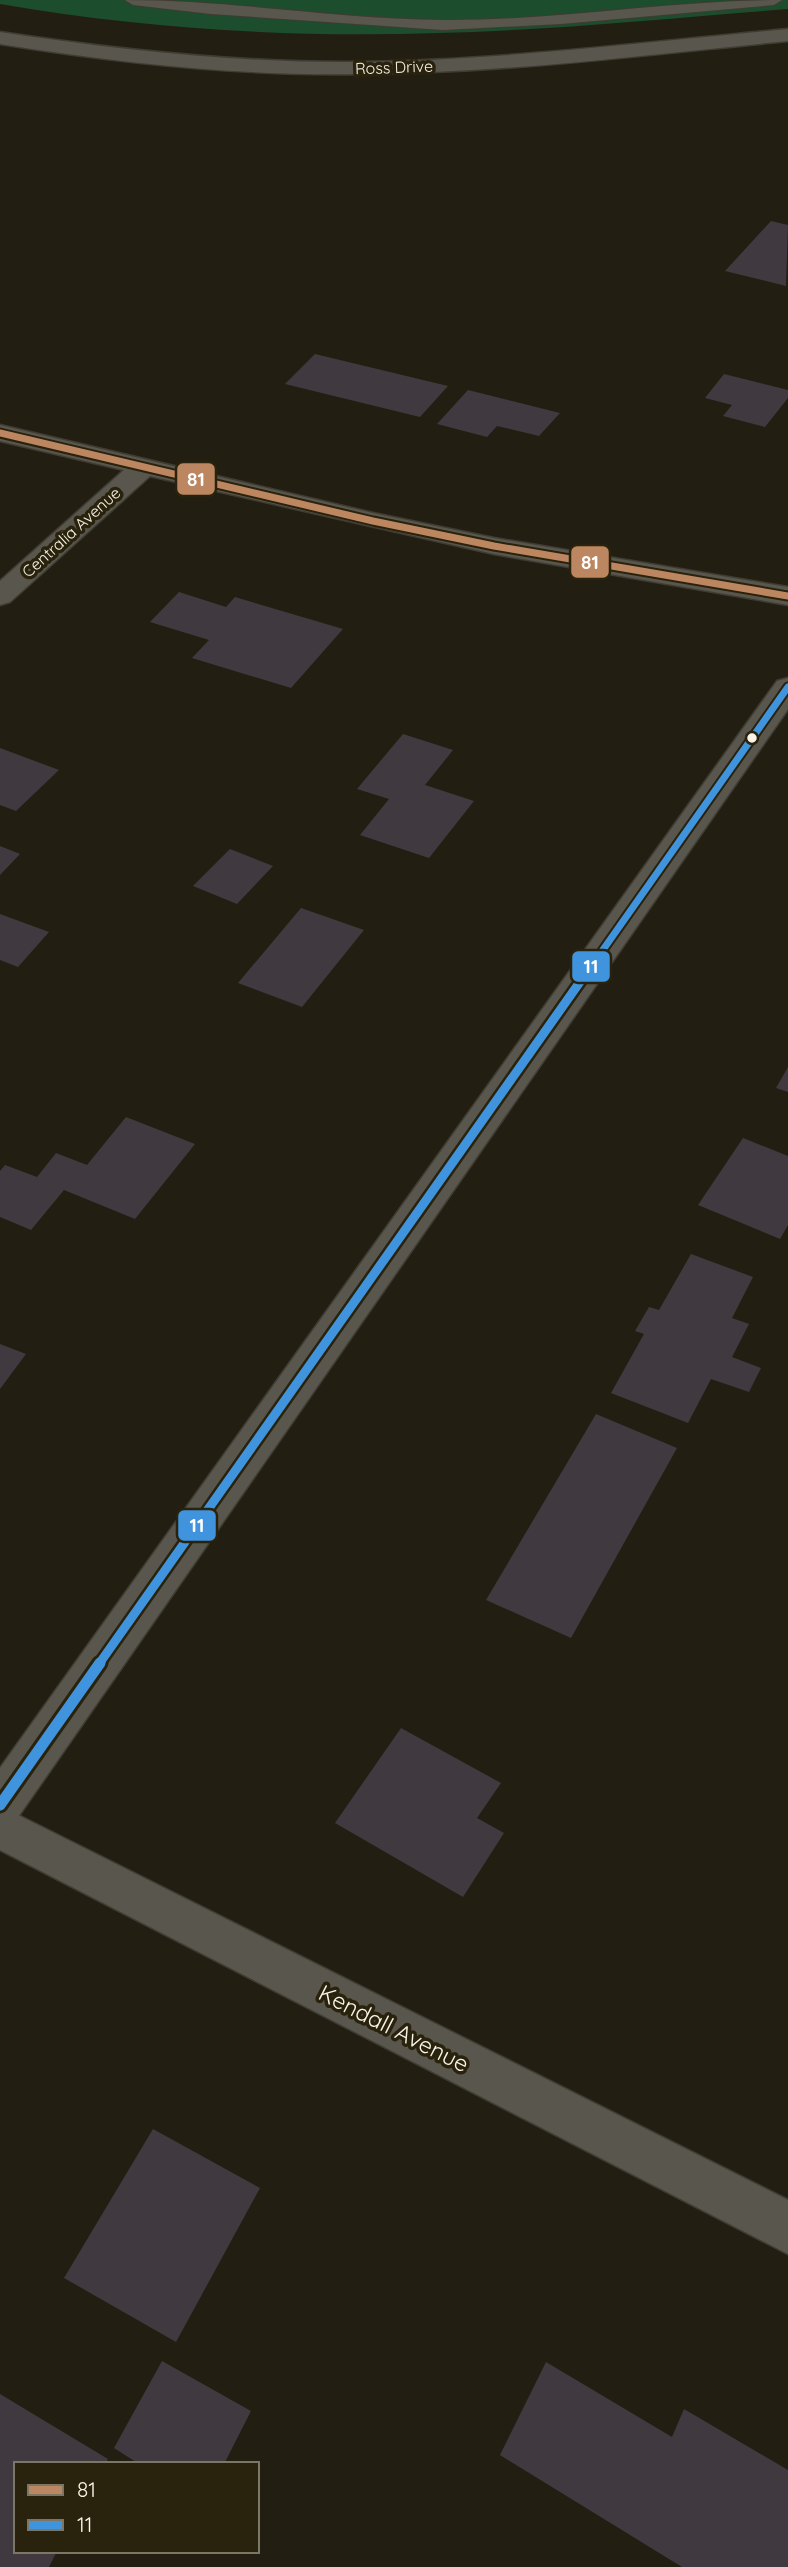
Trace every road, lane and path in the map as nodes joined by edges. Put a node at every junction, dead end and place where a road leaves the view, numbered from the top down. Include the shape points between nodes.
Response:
1 (133, 0) edge
2 (774, 0) edge
3 (788, 35) edge
4 (0, 38) edge
5 (0, 433) edge
6 (143, 468) junction
7 (0, 596) edge
8 (788, 596) edge
9 (788, 687) edge
10 (0, 1805) edge
11 (0, 1827) edge
12 (788, 2228) edge

1 - 2 lane via 443,25
3 - 4 street, Ross Drive via 467,64 359,68 214,64
5 - 6 street
6 - 7 street, Centralia Avenue
6 - 8 street via 494,546
9 - 10 street
11 - 12 street, Kendall Avenue

